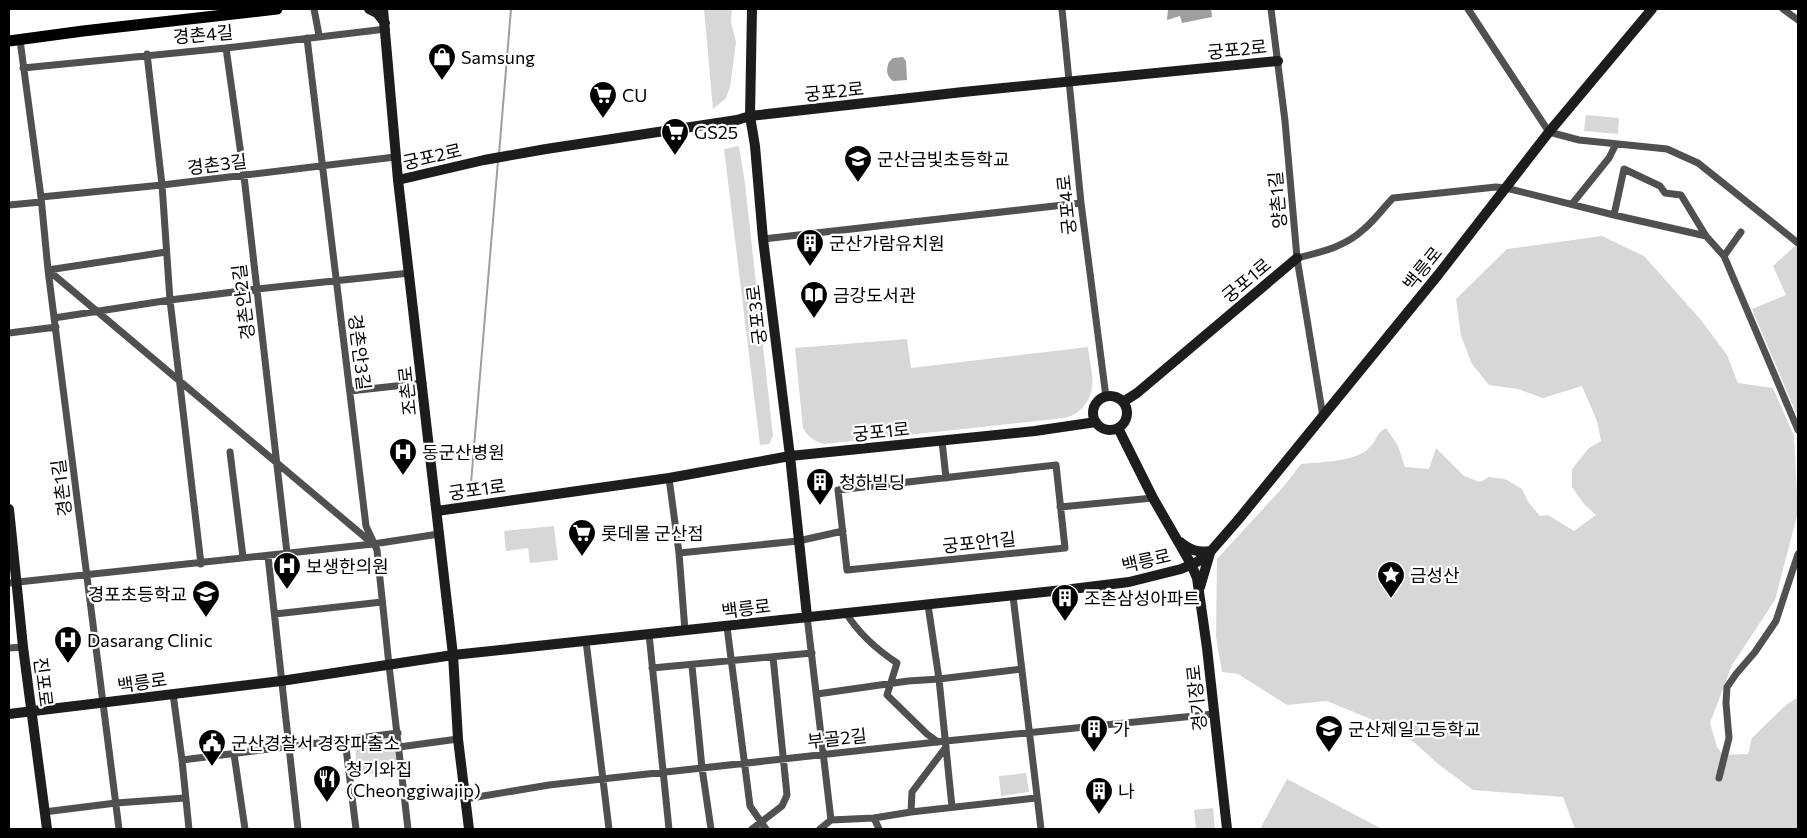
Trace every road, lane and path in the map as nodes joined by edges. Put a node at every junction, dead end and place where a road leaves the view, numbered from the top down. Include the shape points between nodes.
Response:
1 (276, 9) edge
2 (314, 9) edge
3 (369, 9) edge
4 (384, 9) edge
5 (752, 9) edge
6 (1062, 9) edge
7 (1271, 9) edge
8 (1468, 9) edge
9 (1652, 9) edge
10 (1787, 10) edge
11 (1798, 20) edge
12 (385, 26) junction
13 (319, 36) junction
14 (307, 38) junction
15 (14, 41) edge
16 (226, 48) junction
17 (147, 54) junction
18 (1278, 61) junction
19 (24, 68) junction
20 (1070, 82) junction
21 (750, 116) junction
22 (1550, 132) junction
23 (1616, 144) junction
24 (395, 156) junction
25 (321, 166) junction
26 (244, 176) junction
27 (398, 180) junction
28 (162, 185) junction
29 (1506, 188) junction
30 (41, 199) junction
31 (1081, 203) junction
32 (1572, 204) junction
33 (9, 205) edge
34 (1614, 215) junction
35 (1741, 232) dead end
36 (1706, 236) junction
37 (763, 239) junction
38 (1798, 243) edge
39 (166, 252) junction
40 (1724, 256) junction
41 (1298, 258) junction
42 (48, 270) junction
43 (410, 273) junction
44 (336, 282) junction
45 (257, 289) junction
46 (170, 300) junction
47 (100, 312) junction
48 (54, 318) junction
49 (56, 327) junction
50 (9, 333) edge
51 (180, 380) junction
52 (423, 383) junction
53 (350, 391) junction
54 (1106, 397) junction
55 (1123, 402) junction
56 (1323, 417) junction
57 (1096, 422) junction
58 (1118, 428) junction
59 (1798, 430) edge
60 (942, 441) junction
61 (230, 452) dead end
62 (790, 456) junction
63 (278, 463) junction
64 (669, 478) junction
65 (946, 478) junction
66 (1153, 498) junction
67 (1060, 507) junction
68 (9, 509) edge
69 (437, 511) junction
70 (843, 531) junction
71 (439, 534) junction
72 (1178, 540) junction
73 (798, 541) junction
74 (374, 544) junction
75 (1211, 551) junction
76 (287, 553) junction
77 (679, 553) junction
78 (1798, 554) edge
79 (268, 556) junction
80 (243, 557) junction
81 (201, 564) junction
82 (1192, 564) junction
83 (1170, 572) junction
84 (87, 575) junction
85 (1140, 579) junction
86 (13, 582) edge
87 (1199, 588) junction
88 (1013, 596) junction
89 (382, 602) junction
90 (928, 604) junction
91 (275, 614) junction
92 (846, 614) junction
93 (807, 616) junction
94 (726, 627) junction
95 (685, 631) junction
96 (649, 634) junction
97 (586, 641) junction
98 (23, 647) junction
99 (9, 648) edge
100 (812, 653) junction
101 (452, 655) junction
102 (773, 657) junction
103 (732, 662) junction
104 (389, 665) junction
105 (692, 666) junction
106 (652, 668) junction
107 (1022, 669) junction
108 (939, 679) junction
109 (281, 681) junction
110 (891, 683) junction
111 (173, 694) junction
112 (817, 694) junction
113 (103, 704) junction
114 (31, 712) junction
115 (9, 714) edge
116 (1214, 714) junction
117 (398, 733) junction
118 (1030, 733) junction
119 (458, 739) junction
120 (345, 740) junction
121 (943, 743) junction
122 (288, 747) junction
123 (399, 747) junction
124 (234, 754) junction
125 (824, 755) junction
126 (182, 760) junction
127 (784, 760) junction
128 (744, 764) junction
129 (702, 768) junction
130 (663, 772) junction
131 (1719, 778) dead end
132 (602, 779) junction
133 (185, 798) junction
134 (1036, 798) junction
135 (465, 799) junction
136 (116, 803) junction
137 (952, 807) junction
138 (44, 812) junction
139 (911, 812) junction
140 (874, 818) junction
141 (831, 820) junction
142 (762, 822) junction
143 (47, 829) edge
144 (119, 829) edge
145 (189, 829) edge
146 (245, 829) edge
147 (298, 829) edge
148 (356, 829) edge
149 (408, 829) edge
150 (469, 829) edge
151 (608, 829) edge
152 (669, 829) edge
153 (711, 829) edge
154 (752, 829) edge
155 (766, 829) edge
156 (820, 829) edge
157 (879, 829) edge
158 (1041, 829) edge
159 (1226, 829) edge

1 - 15 main road via 83,30
2 - 13 street
3 - 12 street
4 - 12 street, 조촌로
5 - 21 street, 궁포3로
6 - 20 street, 궁포4로
7 - 18 street, 양촌1길
8 - 22 street
9 - 22 street, 백릉로
10 - 11 street
12 - 13 street, 경촌4길
12 - 24 street, 조촌로
13 - 14 street, 경촌4길
14 - 16 street, 경촌4길
14 - 25 street, 경촌안3길
15 - 19 street, 경촌1길
16 - 17 street, 경촌4길
16 - 26 street, 경촌안2길
17 - 19 street, 경촌4길
17 - 28 street
18 - 20 street, 궁포2로
18 - 41 street, 양촌1길
19 - 30 street, 경촌1길
20 - 21 street, 궁포2로
20 - 31 street, 궁포4로
21 - 27 street, 궁포2로 via 484,160
21 - 37 street, 궁포3로
22 - 23 street via 1579,140
22 - 29 street, 백릉로
23 - 32 street via 1609,158
23 - 38 street via 1667,149 1698,163
24 - 25 street, 경촌3길
24 - 27 street, 조촌로
25 - 26 street, 경촌3길
25 - 44 street, 경촌안3길
26 - 28 street, 경촌3길
26 - 45 street, 경촌안2길
27 - 43 street, 조촌로
28 - 30 street, 경촌3길
28 - 39 street
29 - 32 street
29 - 41 street via 1393,198 1347,242
29 - 56 street, 백릉로
30 - 33 street, 경촌3길
30 - 42 street, 경촌1길
31 - 37 street
31 - 54 street, 궁포4로
32 - 34 street
34 - 36 street
34 - 36 street via 1624,169 1660,186 1665,193 1681,195
35 - 40 street
36 - 40 street
37 - 62 street, 궁포3로
39 - 42 street
39 - 46 street
40 - 59 street
41 - 55 street, 궁포1로
41 - 56 street, 양촌1길
42 - 47 street
42 - 48 street, 경촌1길
43 - 44 street
43 - 52 street, 조촌로
44 - 45 street
44 - 53 street, 경촌안3길
45 - 46 street
45 - 63 street, 경촌안2길
46 - 47 street
46 - 51 street
47 - 48 street
47 - 51 street
48 - 49 street, 경촌1길
49 - 50 street
49 - 84 street, 경촌1길
51 - 63 street
51 - 81 street
52 - 53 street
52 - 69 street, 조촌로
53 - 74 street, 경촌안3길 via 366,526
54 - 55 street via 1115,397
54 - 57 street via 1094,407
55 - 58 street via 1127,416
56 - 75 street, 백릉로
57 - 58 street via 1104,428
57 - 60 street, 궁포1로
58 - 66 street
60 - 62 street, 궁포1로
60 - 65 street
61 - 80 street
62 - 64 street, 궁포1로
62 - 73 street, 궁포3로
63 - 74 street
63 - 76 street, 경촌안2길
64 - 69 street, 궁포1로
64 - 77 street
65 - 67 street via 1056,465
65 - 70 street via 838,490
66 - 67 street
66 - 72 street
67 - 70 street, 궁포안1길 via 1065,548 847,570
68 - 86 street, 진포로
69 - 71 street, 조촌로
70 - 73 street
71 - 74 street
71 - 101 street, 조촌로
72 - 75 street via 1189,549
72 - 82 street
72 - 83 street via 1180,559
73 - 77 street
73 - 93 street, 궁포3로
74 - 76 street
74 - 89 street, 경촌안3길
75 - 82 street, 백릉로
75 - 87 street
76 - 79 street
77 - 95 street
78 - 131 street via 1776,621 1727,687 1729,738
79 - 80 street
79 - 91 street
80 - 81 street
81 - 84 street
82 - 83 street, 백릉로
82 - 87 street, 경기장로
83 - 85 street, 백릉로
84 - 86 street
84 - 113 street, 경촌1길
85 - 87 street via 1184,574
85 - 88 street, 백릉로
86 - 98 street, 진포로
87 - 116 street, 경기장로
88 - 90 street, 백릉로
88 - 107 street
89 - 91 street
89 - 104 street
90 - 92 street, 백릉로
90 - 108 street
91 - 109 street
92 - 93 street, 백릉로
92 - 110 street via 876,649 897,663
93 - 94 street, 백릉로
93 - 100 street
94 - 95 street, 백릉로
94 - 103 street
95 - 96 street, 백릉로
96 - 97 street, 백릉로
96 - 106 street
97 - 101 street, 백릉로
97 - 132 street
98 - 99 street
98 - 114 street, 진포로
100 - 102 street
100 - 112 street
101 - 104 street, 백릉로
101 - 119 street, 조촌로
102 - 103 street
102 - 127 street
103 - 105 street
103 - 128 street
104 - 109 street, 백릉로
104 - 117 street
105 - 106 street
105 - 129 street
106 - 130 street
107 - 108 street
107 - 118 street
108 - 110 street
108 - 121 street
109 - 111 street, 백릉로
109 - 122 street
110 - 112 street
110 - 121 street via 887,695 927,734
111 - 113 street, 백릉로
111 - 126 street
112 - 125 street
113 - 114 street, 백릉로
113 - 136 street, 경촌1길
114 - 115 street, 백릉로
114 - 138 street, 진포로
116 - 118 street, 부골2길
116 - 159 street, 경기장로
117 - 120 street
117 - 123 street
118 - 121 street, 부골2길
118 - 134 street
119 - 123 street
119 - 135 street, 조촌로
120 - 122 street
120 - 148 street
121 - 125 street, 부골2길
121 - 137 street
121 - 139 street via 912,792
122 - 124 street
122 - 147 street
123 - 149 street
124 - 126 street
124 - 146 street
125 - 127 street, 부골2길
125 - 141 street
126 - 133 street
127 - 128 street, 부골2길
127 - 142 street via 787,795 782,806
128 - 129 street, 부골2길
128 - 142 street via 750,806
129 - 130 street, 부골2길
129 - 153 street
130 - 132 street, 부골2길
130 - 152 street
132 - 135 street, 부골2길
132 - 151 street
133 - 136 street
133 - 145 street
134 - 137 street
134 - 158 street
135 - 150 street, 조촌로
136 - 138 street
136 - 144 street, 경촌1길
137 - 139 street
138 - 143 street, 진포로
139 - 140 street
140 - 141 street
140 - 157 street
141 - 156 street
142 - 154 street
142 - 155 street

